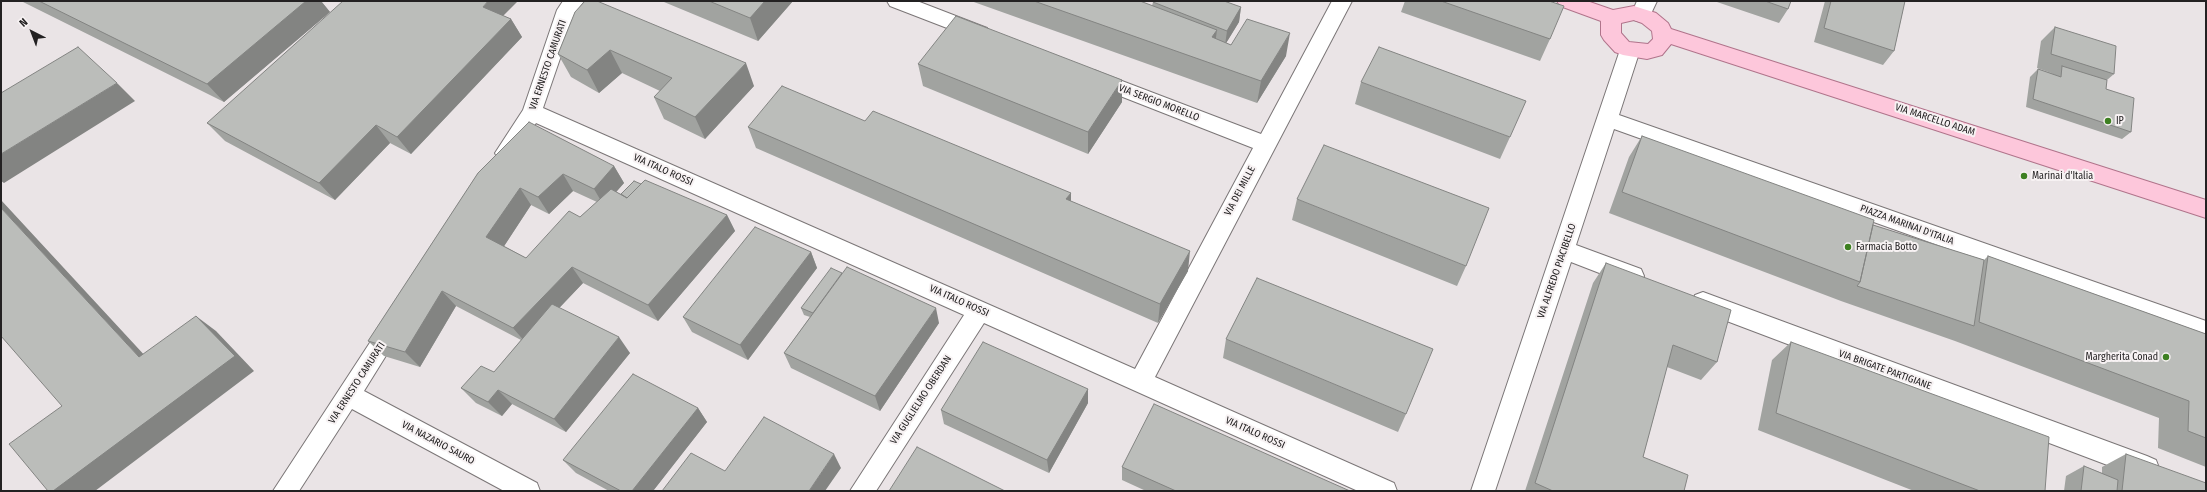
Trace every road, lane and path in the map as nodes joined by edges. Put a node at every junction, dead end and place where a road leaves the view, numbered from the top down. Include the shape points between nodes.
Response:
1 (574, 1) edge
2 (897, 1) edge
3 (1342, 1) edge
4 (1567, 1) edge
5 (1644, 8) edge
6 (1614, 18) junction
7 (1663, 34) junction
8 (1000, 41) edge
9 (1630, 50) junction
10 (1074, 70) edge
11 (532, 112) junction
12 (1608, 119) junction
13 (1265, 144) junction
14 (494, 172) edge
15 (2206, 209) edge
16 (1565, 250) junction
17 (1654, 284) edge
18 (1684, 295) edge
19 (404, 310) edge
20 (980, 310) junction
21 (2206, 331) edge
22 (1140, 382) junction
23 (349, 395) junction
24 (2169, 476) edge
25 (285, 491) edge
26 (528, 491) edge
27 (862, 491) edge
28 (1385, 491) edge
29 (1483, 491) edge

1 - 11 street, VIA ERNESTO CAMURATI via 566,10
2 - 8 street
3 - 13 street, VIA DEI MILLE
4 - 6 main road
5 - 6 main road
5 - 7 main road
6 - 9 main road via 1610,23 1611,35 1622,47
7 - 9 main road via 1663,40 1655,50
7 - 15 main road, VIA MARCELLO ADAM
9 - 12 street, VIA ALFREDO PIACIBELLO
10 - 13 street, VIA SERGIO MORELLO
11 - 14 street, VIA ERNESTO CAMURATI
11 - 20 street, VIA ITALO ROSSI
12 - 16 street, VIA ALFREDO PIACIBELLO
12 - 21 street, PIAZZA MARINAI D'ITALIA
13 - 22 street, VIA DEI MILLE
16 - 17 street
16 - 29 street, VIA ALFREDO PIACIBELLO
18 - 24 street, VIA BRIGATE PARTIGIANE
19 - 23 street, VIA ERNESTO CAMURATI
20 - 22 street, VIA ITALO ROSSI
20 - 27 street, VIA GUGLIELMO OBERDAN
22 - 28 street, VIA ITALO ROSSI
23 - 25 street, VIA ERNESTO CAMURATI
23 - 26 street, VIA NAZARIO SAURO

